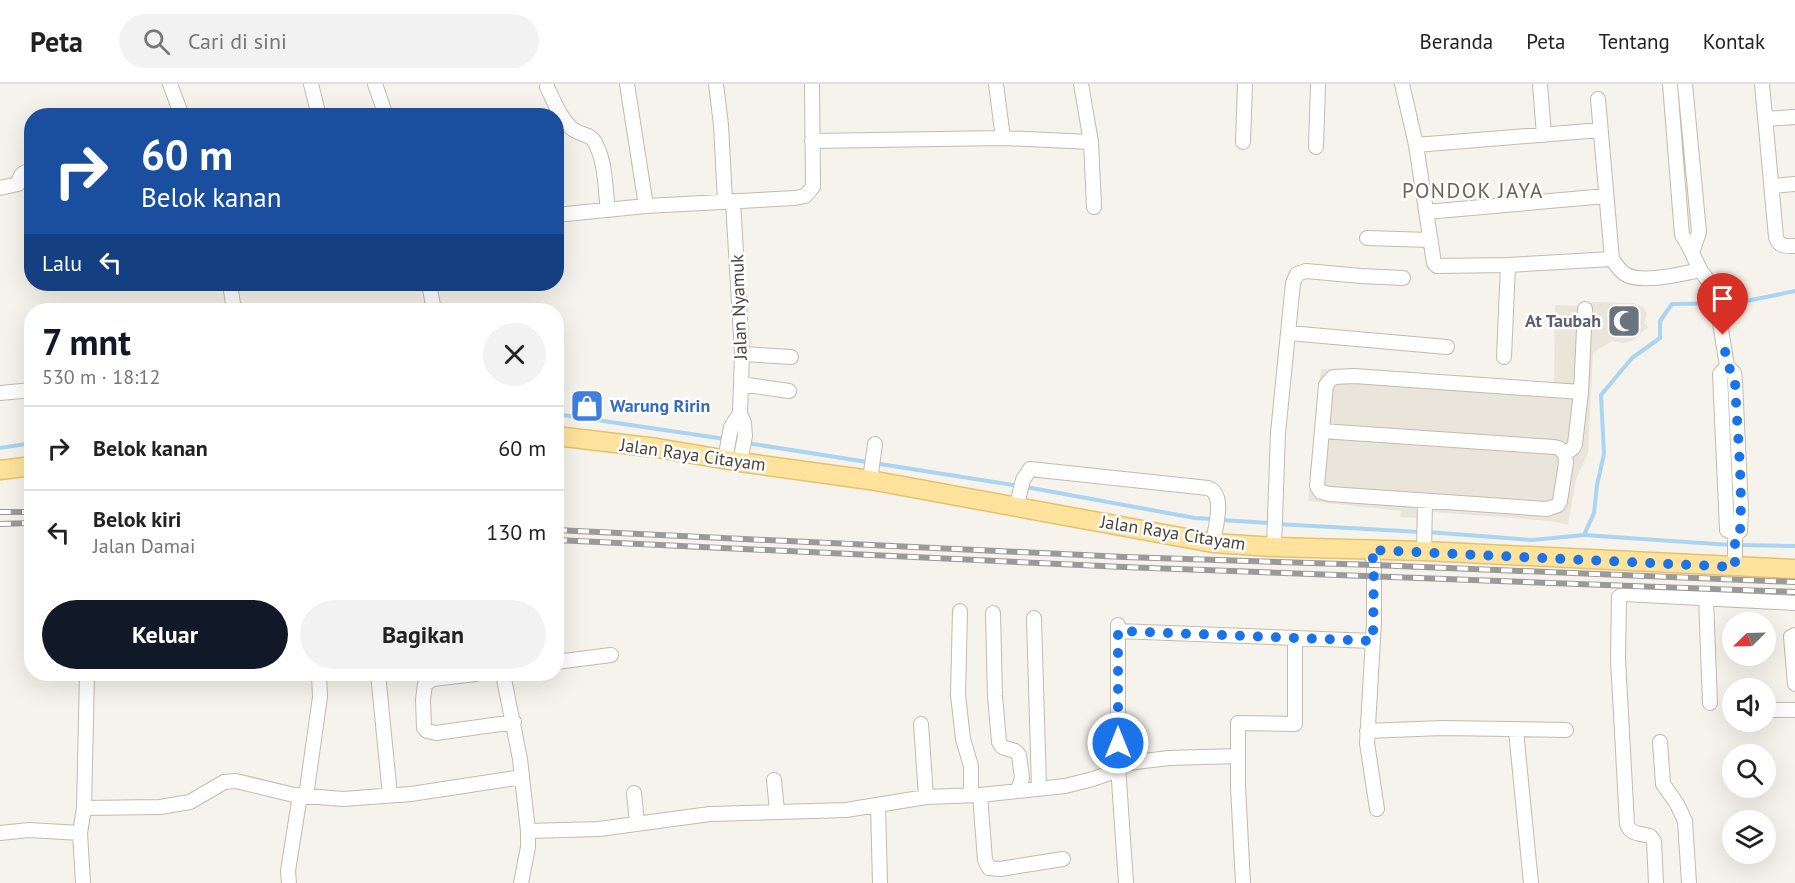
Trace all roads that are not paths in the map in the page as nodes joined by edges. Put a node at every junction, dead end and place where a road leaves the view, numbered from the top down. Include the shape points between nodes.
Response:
1 (170, 84) edge
2 (311, 84) edge
3 (375, 84) edge
4 (627, 84) edge
5 (716, 84) edge
6 (813, 84) edge
7 (996, 84) edge
8 (1082, 84) edge
9 (1245, 84) edge
10 (1318, 84) edge
11 (1402, 84) edge
12 (1540, 84) edge
13 (1670, 84) edge
14 (1685, 84) edge
15 (1762, 84) edge
16 (547, 87) dead end
17 (1598, 99) dead end
18 (179, 108) edge
19 (317, 108) edge
20 (383, 108) edge
21 (558, 108) edge
22 (1795, 117) edge
23 (564, 118) edge
24 (1765, 119) junction
25 (1600, 130) junction
26 (1544, 135) junction
27 (1003, 138) junction
28 (813, 141) junction
29 (1090, 142) junction
30 (1244, 142) dead end
31 (1416, 146) junction
32 (1316, 147) dead end
33 (24, 172) edge
34 (1795, 184) edge
35 (1772, 186) junction
36 (0, 188) edge
37 (1606, 195) junction
38 (729, 201) junction
39 (645, 206) junction
40 (1094, 207) dead end
41 (608, 210) junction
42 (1426, 212) junction
43 (564, 213) edge
44 (1367, 238) dead end
45 (1429, 240) junction
46 (1795, 246) edge
47 (1693, 250) junction
48 (1612, 259) junction
49 (1508, 265) junction
50 (1700, 270) junction
51 (1403, 278) dead end
52 (1585, 309) dead end
53 (1289, 333) junction
54 (1447, 347) dead end
55 (742, 354) junction
56 (791, 357) dead end
57 (1504, 357) dead end
58 (741, 384) junction
59 (24, 391) edge
60 (789, 391) dead end
61 (1581, 392) junction
62 (0, 393) edge
63 (740, 413) junction
64 (1322, 431) junction
65 (564, 437) edge
66 (875, 449) dead end
67 (1565, 454) junction
68 (733, 455) junction
69 (24, 467) edge
70 (0, 470) edge
71 (870, 475) junction
72 (1020, 493) junction
73 (1425, 507) junction
74 (1214, 534) junction
75 (1275, 540) junction
76 (1424, 544) junction
77 (1371, 550) junction
78 (1735, 562) junction
79 (1795, 569) edge
80 (1706, 598) junction
81 (1795, 603) edge
82 (960, 611) dead end
83 (993, 613) dead end
84 (1034, 618) dead end
85 (1795, 635) edge
86 (1295, 638) junction
87 (1373, 641) junction
88 (611, 655) dead end
89 (564, 661) edge
90 (1795, 678) edge
91 (87, 681) edge
92 (319, 681) edge
93 (379, 681) edge
94 (428, 681) edge
95 (505, 681) edge
96 (1795, 684) edge
97 (1710, 703) dead end
98 (1776, 710) edge
99 (1795, 710) edge
100 (514, 722) junction
101 (921, 724) dead end
102 (1566, 730) dead end
103 (1367, 731) junction
104 (1516, 731) junction
105 (1659, 742) dead end
106 (1238, 756) junction
107 (1118, 766) junction
108 (522, 777) junction
109 (774, 780) dead end
110 (1039, 788) junction
111 (1018, 790) junction
112 (634, 793) dead end
113 (390, 795) junction
114 (975, 795) junction
115 (303, 796) junction
116 (926, 797) junction
117 (878, 805) junction
118 (84, 808) junction
119 (1377, 809) dead end
120 (777, 811) junction
121 (637, 823) junction
122 (528, 831) junction
123 (0, 833) edge
124 (80, 833) junction
125 (1063, 859) dead end
126 (289, 877) edge
127 (522, 878) edge
128 (83, 883) edge
129 (880, 883) edge
130 (1126, 883) edge
131 (1243, 883) edge
132 (1532, 883) edge
133 (1656, 883) edge
134 (1689, 883) edge

1 - 18 street
2 - 19 street
3 - 20 street
4 - 39 street
5 - 38 street, Jalan Nyamuk
6 - 28 street
7 - 27 street
8 - 29 street
9 - 30 street
10 - 32 street
11 - 31 street
12 - 26 street
13 - 47 street via 1682,235
14 - 47 street via 1699,232
15 - 24 street
16 - 21 street
17 - 25 street
22 - 24 street
23 - 41 street via 575,131 594,140
24 - 35 street
25 - 26 street
25 - 37 street
26 - 31 street
27 - 28 street
27 - 29 street
28 - 38 street via 811,192 795,198
29 - 40 street
31 - 42 street
33 - 36 street via 18,184
34 - 35 street
35 - 46 street via 1778,243
37 - 42 street
37 - 48 street
38 - 39 street
38 - 55 street, Jalan Nyamuk
39 - 41 street
41 - 43 street
42 - 45 street
44 - 45 street
45 - 49 street via 1434,263 1440,267
47 - 50 street
48 - 49 street
48 - 50 street via 1626,275 1639,279
49 - 57 street
50 - 78 street via 1715,292 1727,366 1735,381 1741,510
51 - 53 street via 1306,271 1297,274
52 - 61 street
53 - 54 street
53 - 75 street via 1278,434
55 - 56 street
55 - 58 street, Jalan Nyamuk
58 - 60 street
58 - 63 street, Jalan Nyamuk
59 - 62 street
61 - 64 street via 1339,375 1326,385
61 - 67 street via 1575,444
63 - 68 street, Jalan Nyamuk via 730,431
63 - 68 street, Jalan Nyamuk via 745,436
64 - 67 street via 1554,447
64 - 73 street via 1317,478 1321,492
65 - 68 main road, Jalan Raya Citayam
66 - 71 street
67 - 73 street via 1560,501 1553,508
68 - 71 main road, Jalan Raya Citayam
69 - 70 main road
71 - 72 main road, Jalan Raya Citayam
72 - 74 main road, Jalan Raya Citayam
72 - 74 street via 1027,471 1036,469 1213,489 1218,504
73 - 76 street
74 - 75 main road, Jalan Raya Citayam
75 - 77 main road, Jalan Raya Citayam
76 - 77 main road, Jalan Raya Citayam
76 - 78 main road, Jalan Raya Citayam
77 - 87 street
78 - 79 main road, Jalan Raya Citayam
80 - 81 street
80 - 97 street
80 - 133 street via 1624,594 1619,597 1618,659 1627,824 1628,830 1650,836 1654,841
82 - 114 street via 959,707
83 - 111 street via 999,742 1019,755 1022,778
84 - 110 street
85 - 90 street via 1791,638
86 - 87 street
86 - 106 street via 1295,724 1238,723
86 - 107 street via 1118,628
87 - 103 street
88 - 89 street
90 - 96 street
91 - 118 street
92 - 115 street
93 - 113 street
94 - 100 street via 423,690 423,724 427,731
95 - 100 street
98 - 99 street
100 - 108 street
101 - 116 street
102 - 104 street
103 - 104 street
103 - 119 street
104 - 132 street
105 - 134 street via 1661,779 1684,814
106 - 107 street via 1169,758
106 - 131 street
107 - 110 street via 1093,779
107 - 130 street
108 - 113 street
108 - 122 street
109 - 120 street
110 - 111 street
111 - 114 street
112 - 121 street
113 - 115 street via 343,799
114 - 116 street
114 - 125 street via 985,860 990,868
115 - 118 street via 236,781 224,782 190,802 160,807
115 - 126 street
116 - 117 street
117 - 120 street via 846,810
117 - 129 street
118 - 124 street
120 - 121 street
121 - 122 street via 599,829
122 - 127 street
123 - 124 street
124 - 128 street

